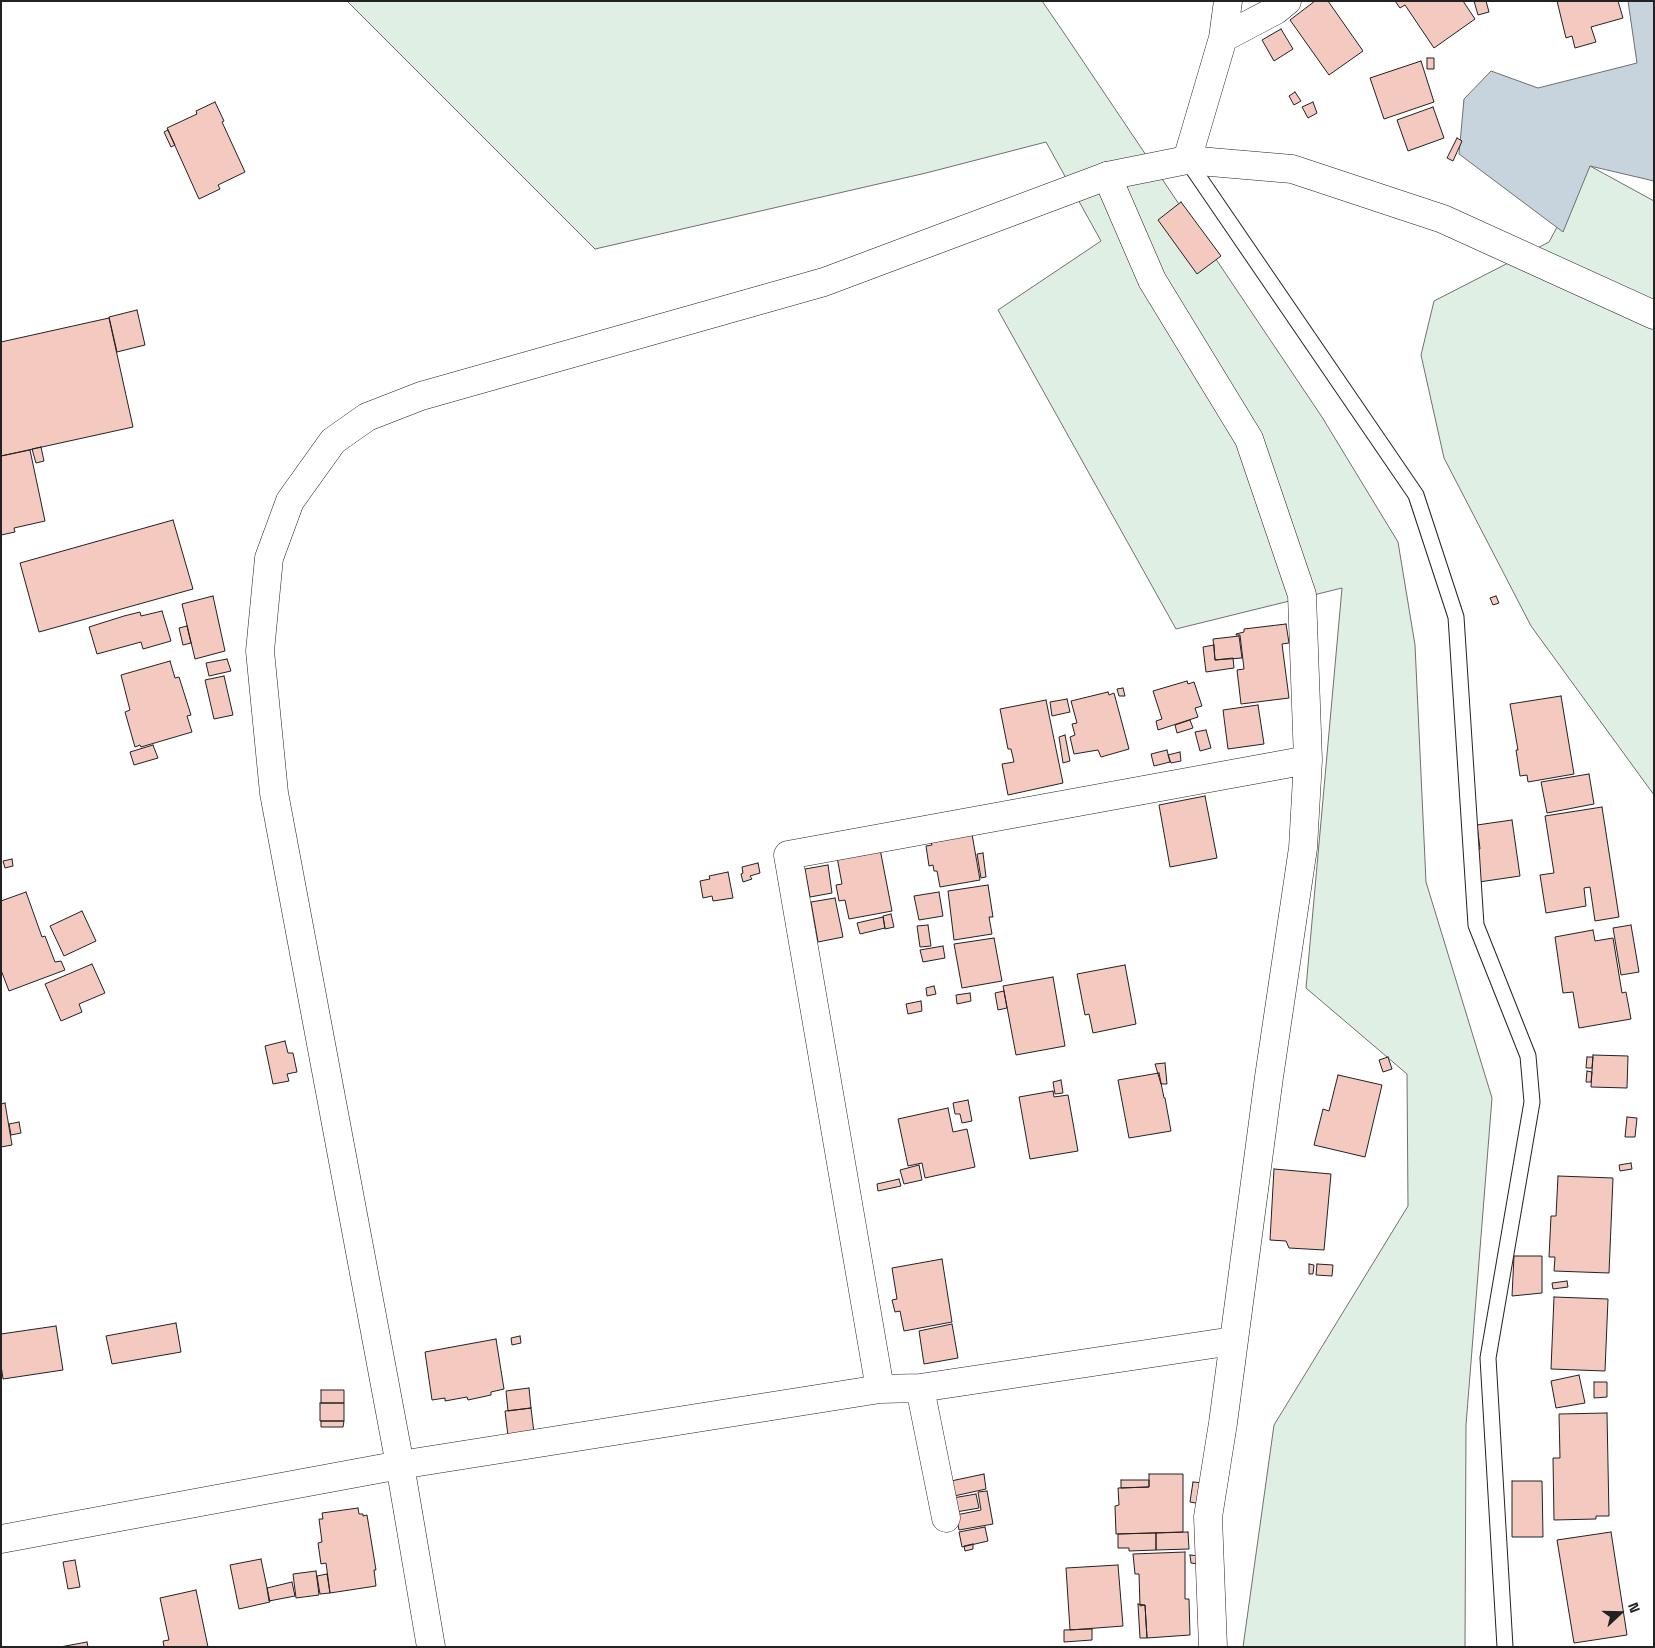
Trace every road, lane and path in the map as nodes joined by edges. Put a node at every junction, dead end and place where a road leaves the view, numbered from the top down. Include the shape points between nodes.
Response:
1 (1228, 1) edge
2 (1287, 1) edge
3 (1223, 38) junction
4 (1187, 160) junction
5 (1107, 176) junction
6 (1654, 315) edge
7 (1308, 760) junction
8 (1233, 1341) junction
9 (920, 1388) junction
10 (880, 1389) junction
11 (400, 1466) junction
12 (946, 1518) dead end
13 (1, 1539) edge
14 (430, 1647) edge
15 (1213, 1647) edge
16 (1505, 1647) edge

1 - 3 street
2 - 3 street
3 - 4 street
4 - 5 street
4 - 6 street via 1292,169 1444,218
4 - 16 lane via 1416,495 1456,617 1476,925 1528,1056 1532,1102 1488,1358
5 - 7 street via 1152,280 1249,439 1302,595
5 - 11 street via 824,282 421,396 367,417 334,441 290,501 269,558 260,651 274,793
7 - 8 street via 1303,848
7 - 10 street via 788,855
8 - 9 street
8 - 15 street via 1208,1517
9 - 10 street
9 - 12 street
10 - 11 street
11 - 13 street
11 - 14 street

